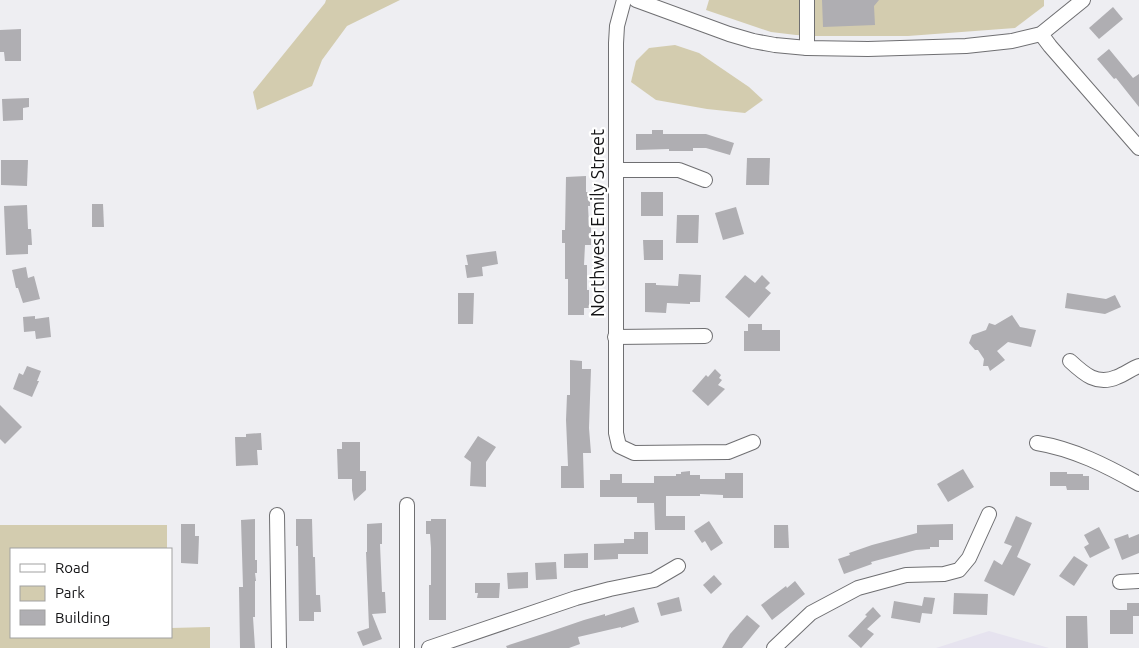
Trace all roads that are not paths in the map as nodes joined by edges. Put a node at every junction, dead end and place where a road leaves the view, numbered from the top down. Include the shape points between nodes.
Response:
1 (624, 0) edge
2 (636, 0) edge
3 (807, 0) edge
4 (1083, 0) edge
5 (1040, 34) junction
6 (807, 48) junction
7 (1139, 148) edge
8 (616, 170) junction
9 (705, 180) dead end
10 (705, 336) dead end
11 (615, 337) junction
12 (1070, 361) dead end
13 (1139, 366) edge
14 (753, 442) dead end
15 (1037, 443) dead end
16 (1139, 484) edge
17 (408, 505) dead end
18 (277, 514) dead end
19 (989, 514) dead end
20 (678, 566) dead end
21 (1139, 581) edge
22 (1120, 582) dead end
23 (279, 648) edge
24 (407, 648) edge
25 (429, 648) edge
26 (774, 648) edge

1 - 8 street, Northwest Emily Street via 616,34
2 - 6 street via 753,41
3 - 6 street
4 - 5 street
5 - 6 street via 966,46
5 - 7 street
8 - 9 street via 679,170
8 - 11 street, Northwest Emily Street
10 - 11 street
11 - 14 street, Northwest Emily Street via 616,433 619,446 634,453 728,452
12 - 13 street via 1085,375 1102,380 1115,378
15 - 16 street via 1079,454
17 - 24 street
18 - 23 street
19 - 26 street via 969,558 959,570 944,574 906,575 858,588 811,613
20 - 25 street via 654,580 576,598
21 - 22 street

